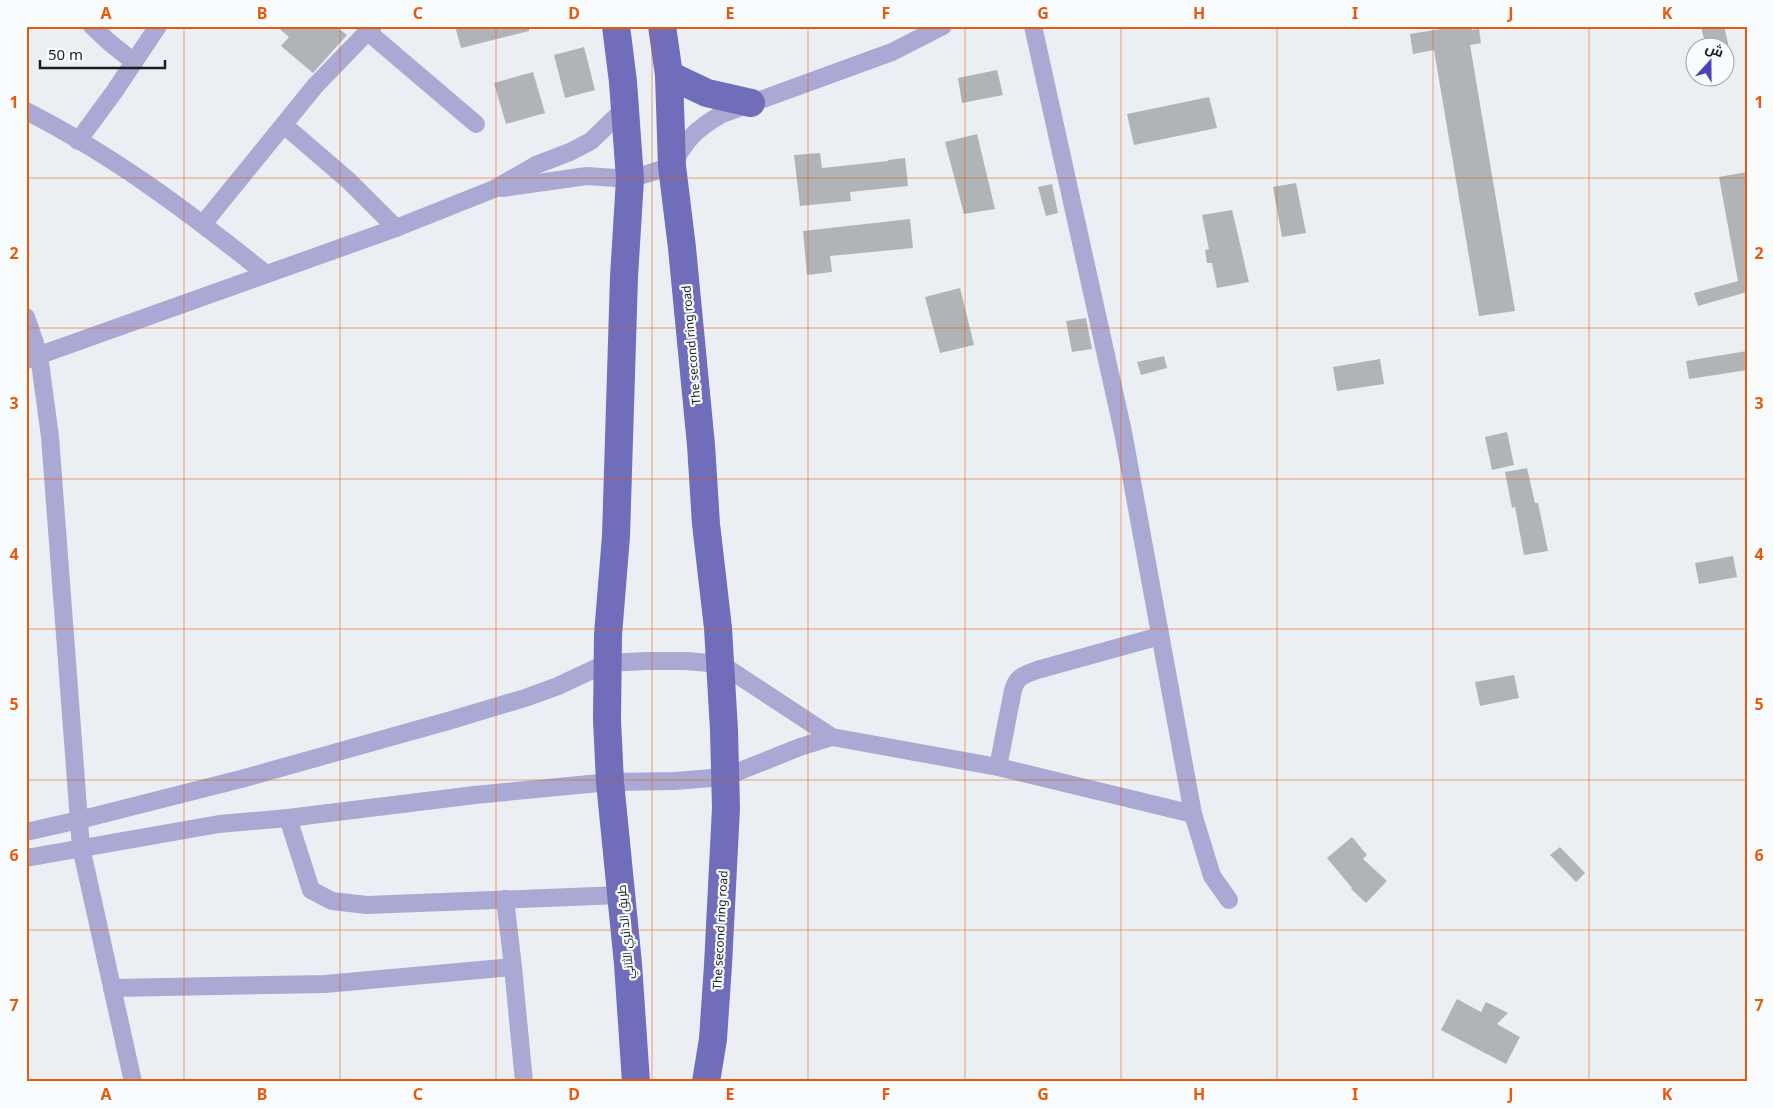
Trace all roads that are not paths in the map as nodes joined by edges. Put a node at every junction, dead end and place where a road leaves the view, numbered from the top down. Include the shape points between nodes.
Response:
1 (92, 26) edge
2 (158, 26) edge
3 (616, 26) edge
4 (662, 26) edge
5 (943, 26) edge
6 (1033, 26) edge
7 (370, 29) edge
8 (134, 62) junction
9 (669, 74) junction
10 (751, 103) junction
11 (624, 110) junction
12 (26, 112) edge
13 (284, 124) junction
14 (476, 124) dead end
15 (78, 141) junction
16 (672, 166) junction
17 (630, 179) junction
18 (494, 190) junction
19 (203, 224) junction
20 (396, 228) junction
21 (266, 274) junction
22 (26, 317) edge
23 (33, 357) edge
24 (1160, 636) junction
25 (607, 663) junction
26 (721, 664) junction
27 (832, 737) junction
28 (998, 767) junction
29 (725, 777) junction
30 (610, 782) junction
31 (1193, 814) junction
32 (288, 818) junction
33 (79, 820) junction
34 (26, 832) edge
35 (81, 847) junction
36 (26, 858) edge
37 (621, 895) junction
38 (504, 899) junction
39 (1229, 900) dead end
40 (514, 967) junction
41 (112, 988) junction
42 (133, 1082) edge
43 (524, 1082) edge
44 (636, 1082) edge
45 (706, 1082) edge

1 - 8 street
2 - 8 street
3 - 11 main road
4 - 9 main road, The second ring road
5 - 10 street via 892,52
6 - 24 street via 1123,432
7 - 13 street
7 - 14 street
8 - 15 street
9 - 10 main road via 707,93
9 - 16 main road, The second ring road
10 - 16 street via 722,114 694,133
11 - 17 main road
11 - 18 street via 591,141
12 - 15 street
13 - 19 street
13 - 20 street via 350,181
15 - 19 street
16 - 17 street
16 - 26 main road, The second ring road
17 - 18 street via 587,176
17 - 25 main road via 616,536
18 - 20 street
19 - 21 street
20 - 21 street
21 - 23 street
22 - 23 street
23 - 33 street via 50,437
24 - 28 street via 1021,677 1013,690
24 - 31 street
25 - 26 street via 669,660
25 - 30 main road, طريق الدائري الثاني
25 - 33 street via 525,698
26 - 27 street
26 - 29 main road, The second ring road
27 - 28 street
27 - 29 street
28 - 31 street
29 - 30 street
29 - 45 main road, The second ring road via 718,965 713,1039
30 - 32 street
30 - 37 main road, طريق الدائري الثاني
31 - 39 street via 1212,876
32 - 35 street via 219,824
32 - 38 street via 311,890 332,902 367,905
33 - 34 street
33 - 35 street
35 - 36 street
35 - 41 street
37 - 38 street
37 - 44 main road, طريق الدائري الثاني
38 - 40 street
40 - 41 street via 325,984
40 - 43 street
41 - 42 street

